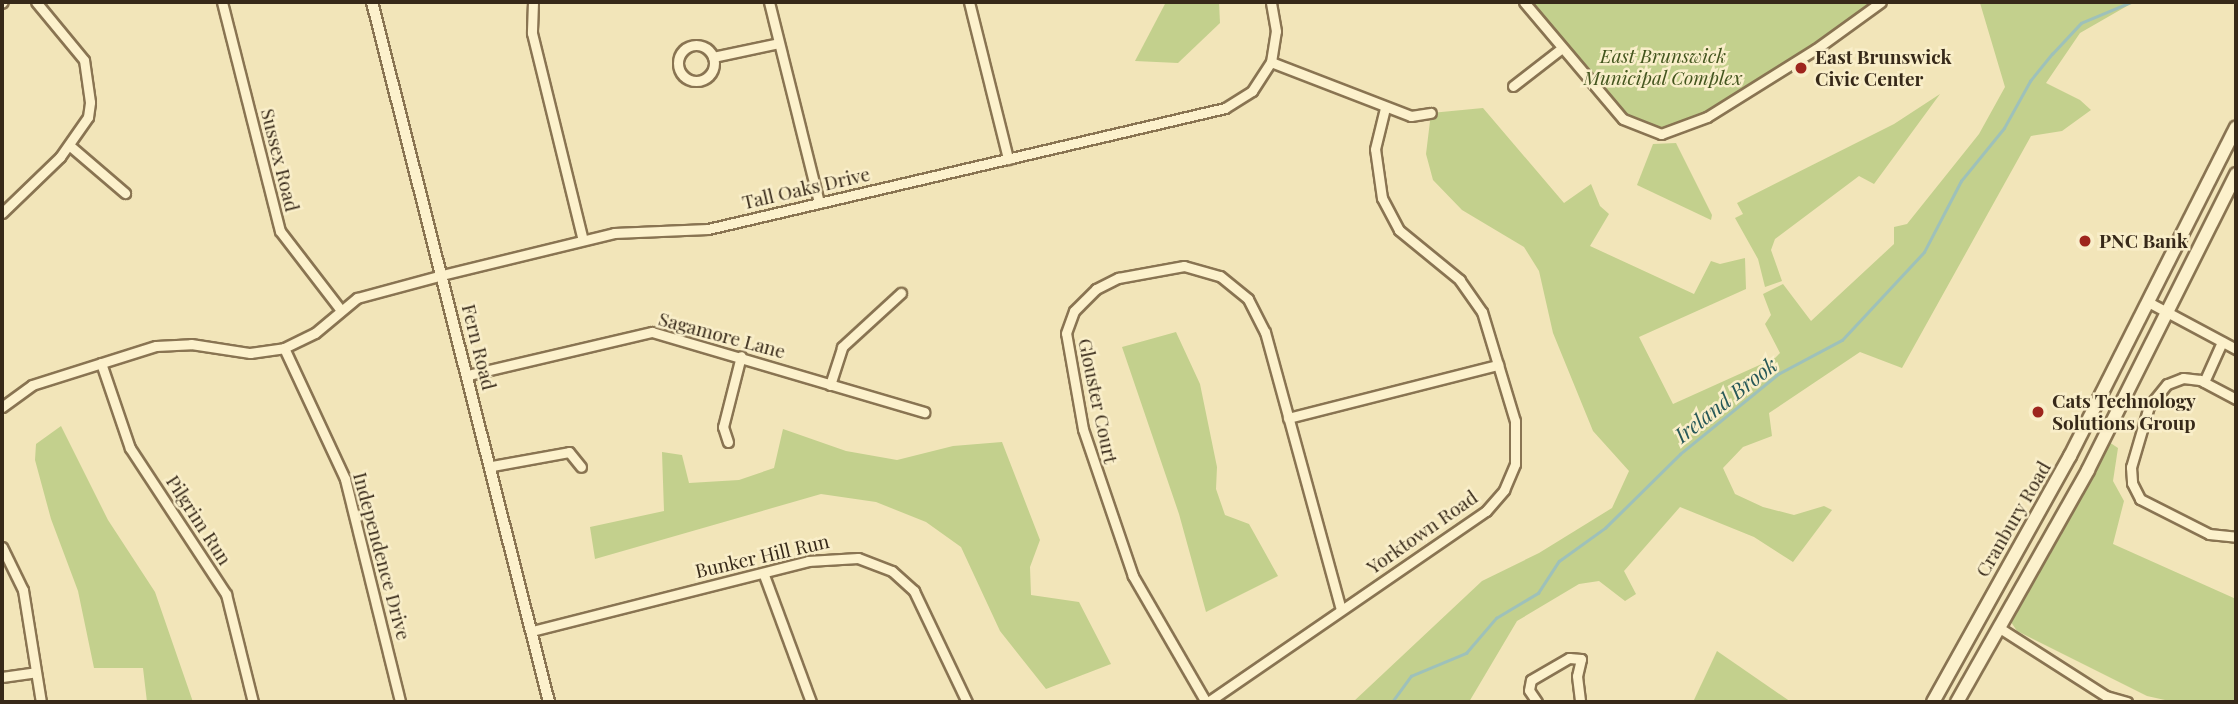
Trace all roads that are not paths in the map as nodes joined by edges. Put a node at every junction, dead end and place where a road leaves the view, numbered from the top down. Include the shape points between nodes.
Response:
1 (36, 2) edge
2 (222, 2) edge
3 (372, 2) edge
4 (533, 2) edge
5 (769, 2) edge
6 (969, 2) edge
7 (1271, 2) edge
8 (1524, 2) edge
9 (1881, 2) edge
10 (779, 43) junction
11 (1562, 48) junction
12 (713, 57) junction
13 (1271, 62) junction
14 (1513, 86) dead end
15 (1385, 107) junction
16 (1431, 113) dead end
17 (2236, 128) edge
18 (69, 145) junction
19 (1007, 159) junction
20 (2236, 174) edge
21 (125, 193) dead end
22 (819, 203) junction
23 (2, 213) edge
24 (583, 240) junction
25 (442, 275) junction
26 (901, 293) dead end
27 (2150, 303) junction
28 (340, 309) junction
29 (2168, 312) junction
30 (2222, 342) junction
31 (284, 348) junction
32 (2236, 349) edge
33 (741, 356) junction
34 (101, 363) junction
35 (1498, 365) junction
36 (468, 374) junction
37 (2204, 382) junction
38 (830, 385) junction
39 (2236, 399) edge
40 (2, 407) edge
41 (924, 412) dead end
42 (1289, 418) junction
43 (728, 442) dead end
44 (492, 467) junction
45 (581, 467) dead end
46 (2236, 537) edge
47 (2, 547) edge
48 (764, 575) junction
49 (1341, 609) junction
50 (1998, 627) junction
51 (532, 631) junction
52 (36, 672) junction
53 (2, 677) edge
54 (2105, 699) edge
55 (41, 702) edge
56 (253, 702) edge
57 (400, 702) edge
58 (549, 702) edge
59 (811, 702) edge
60 (967, 702) edge
61 (1207, 702) edge
62 (1537, 702) edge
63 (1580, 702) edge
64 (1933, 702) edge
65 (1957, 702) edge
66 (2127, 702) edge

1 - 18 street via 84,60 89,75 88,117
2 - 28 street, Sussex Road via 281,230
3 - 25 street, Fern Road
4 - 24 street via 532,33
5 - 10 street
6 - 19 street
7 - 13 street, Tall Oaks Drive via 1276,31
8 - 11 street
9 - 11 street via 1707,117 1661,134 1623,119
10 - 12 street
10 - 22 street
11 - 14 street
12 - 12 street via 702,46 691,45 679,56 678,67 684,77 701,80 713,69
13 - 15 street
13 - 19 street, Tall Oaks Drive via 1252,91 1225,108
15 - 16 street via 1411,116
15 - 35 street, Yorktown Road via 1374,162 1386,209 1408,239 1468,290 1487,324
17 - 27 main road, Cranbury Road
18 - 21 street
18 - 23 street
19 - 22 street, Tall Oaks Drive
20 - 29 main road, Cranbury Road
22 - 24 street, Tall Oaks Drive via 708,229 645,228
24 - 25 street, Tall Oaks Drive
25 - 28 street, Tall Oaks Drive via 366,294
25 - 36 street, Fern Road
26 - 38 street via 842,347
27 - 29 street
27 - 64 main road, Cranbury Road
28 - 31 street, Tall Oaks Drive via 315,333
29 - 30 street
29 - 50 main road, Cranbury Road via 2088,470
30 - 32 street
30 - 37 street
31 - 34 street via 250,353 174,344
31 - 57 street, Independence Drive via 345,479
33 - 36 street, Sagamore Lane via 652,332
33 - 38 street, Sagamore Lane
33 - 43 street via 723,427
34 - 40 street via 32,386
34 - 56 street, Pilgrim Run via 130,448 226,594
35 - 42 street
35 - 49 street, Yorktown Road via 1517,437 1515,464 1504,490 1479,516
36 - 44 street, Fern Road
37 - 39 street
37 - 46 street via 2175,380 2154,396 2133,454 2132,483 2137,495 2152,505 2209,534
38 - 41 street, Sagamore Lane
42 - 49 street, Glouster Court
42 - 61 street, Glouster Court via 1258,314 1242,292 1220,276 1175,266 1118,278 1089,294 1071,318 1066,333 1069,368 1114,529 1133,576
44 - 45 street via 569,452
44 - 51 street, Fern Road
47 - 52 street via 23,590
48 - 51 street, Bunker Hill Run
48 - 59 street
48 - 60 street, Bunker Hill Run via 843,556 892,571 914,591
49 - 61 street, Yorktown Road
50 - 54 street
50 - 65 main road, Cranbury Road
51 - 58 street, Fern Road
52 - 53 street
52 - 55 street
54 - 66 street
62 - 63 street via 1529,690 1531,680 1569,657 1581,659 1577,676

